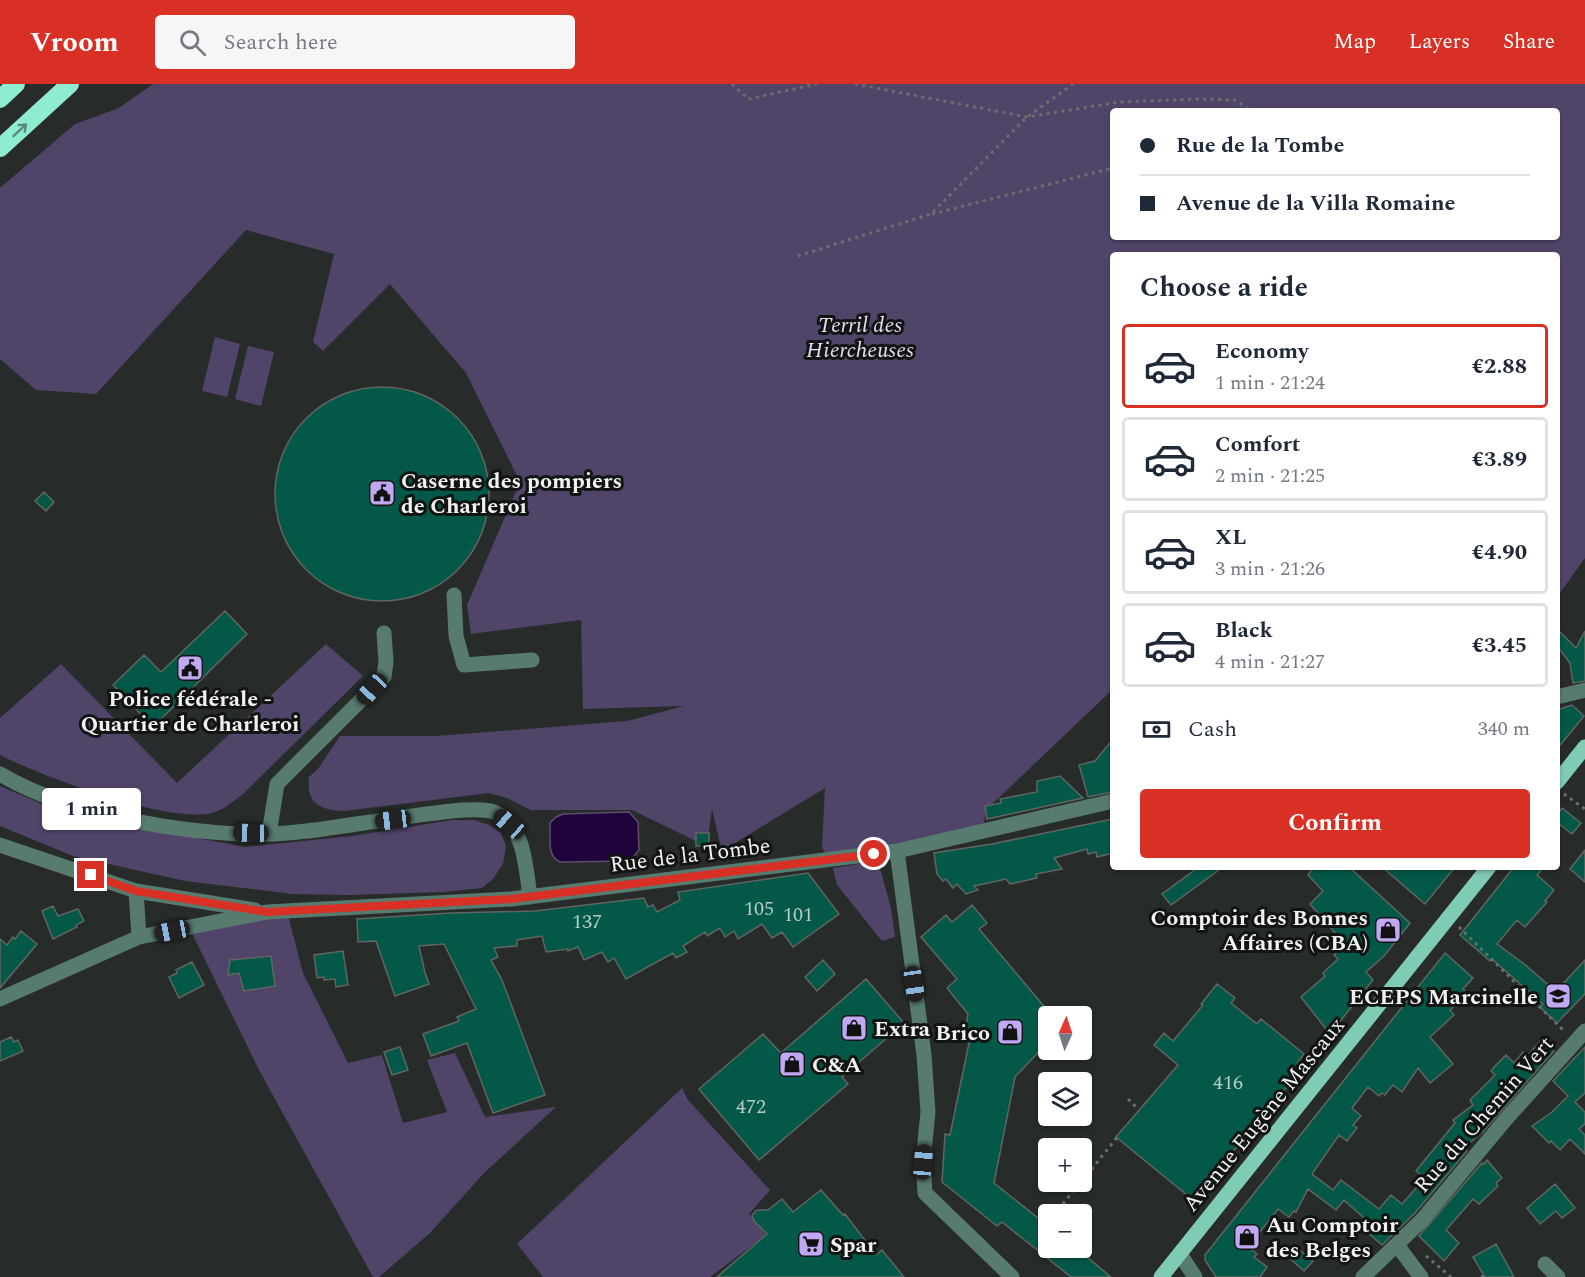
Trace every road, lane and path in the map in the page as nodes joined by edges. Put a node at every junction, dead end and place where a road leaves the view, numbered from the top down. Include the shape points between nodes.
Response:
1 (16, 84) edge
2 (70, 84) edge
3 (732, 84) edge
4 (817, 84) edge
5 (855, 84) edge
6 (1072, 84) edge
7 (0, 99) edge
8 (1247, 108) edge
9 (1027, 117) junction
10 (0, 148) edge
11 (1110, 169) edge
12 (931, 214) junction
13 (798, 256) dead end
14 (454, 595) dead end
15 (384, 633) dead end
16 (532, 660) dead end
17 (1585, 690) edge
18 (1562, 696) edge
19 (1585, 697) edge
20 (1585, 747) edge
21 (0, 774) edge
22 (1560, 778) edge
23 (1560, 792) edge
24 (1110, 802) edge
25 (1585, 809) edge
26 (269, 834) junction
27 (0, 845) edge
28 (897, 851) junction
29 (1487, 870) edge
30 (136, 891) junction
31 (530, 897) junction
32 (267, 912) junction
33 (1449, 917) junction
34 (139, 937) junction
35 (0, 999) edge
36 (1580, 1036) edge
37 (1128, 1099) dead end
38 (1137, 1108) dead end
39 (1119, 1135) dead end
40 (1092, 1168) edge
41 (1072, 1192) edge
42 (1063, 1204) dead end
43 (1397, 1245) junction
44 (1419, 1251) dead end
45 (1180, 1254) junction
46 (1545, 1264) dead end
47 (1012, 1277) edge
48 (1161, 1277) edge
49 (1195, 1277) edge
50 (1364, 1277) edge
51 (1420, 1277) edge
52 (1451, 1277) edge
53 (1558, 1277) edge

1 - 7 highway
10 -> 2 highway
3 - 4 path via 748,99
5 - 9 path
6 - 9 path
8 - 9 path via 1235,100 1119,102
9 - 12 path
11 - 12 path
12 - 13 path
14 - 16 street via 456,636 464,665
15 - 26 street via 384,677 277,784
17 - 18 street
18 - 19 street
20 - 22 main road
21 - 26 street via 22,787 97,812 197,832
23 - 25 path
24 - 28 street, Rue de la Tombe
26 - 31 street via 482,810 497,813 519,838
27 - 30 street, Rue de la Tombe
28 - 31 street, Rue de la Tombe
28 - 47 street via 924,1054 928,1112 923,1162 925,1193
29 - 33 main road, Avenue Eugène Mascaux
30 - 32 street, Rue de la Tombe
30 - 34 street
31 - 32 street, Rue de la Tombe
32 - 34 street, Rue de la Tombe
33 - 36 path
33 - 45 main road, Avenue Eugène Mascaux
34 - 35 street, Rue de la Tombe
36 - 43 street, Rue du Chemin Vert
37 - 38 path
39 - 40 path
41 - 42 path
43 - 50 street, Rue du Chemin Vert
43 - 51 street
44 - 52 path
45 - 48 main road, Avenue Eugène Mascaux
45 - 49 street
46 - 53 street

